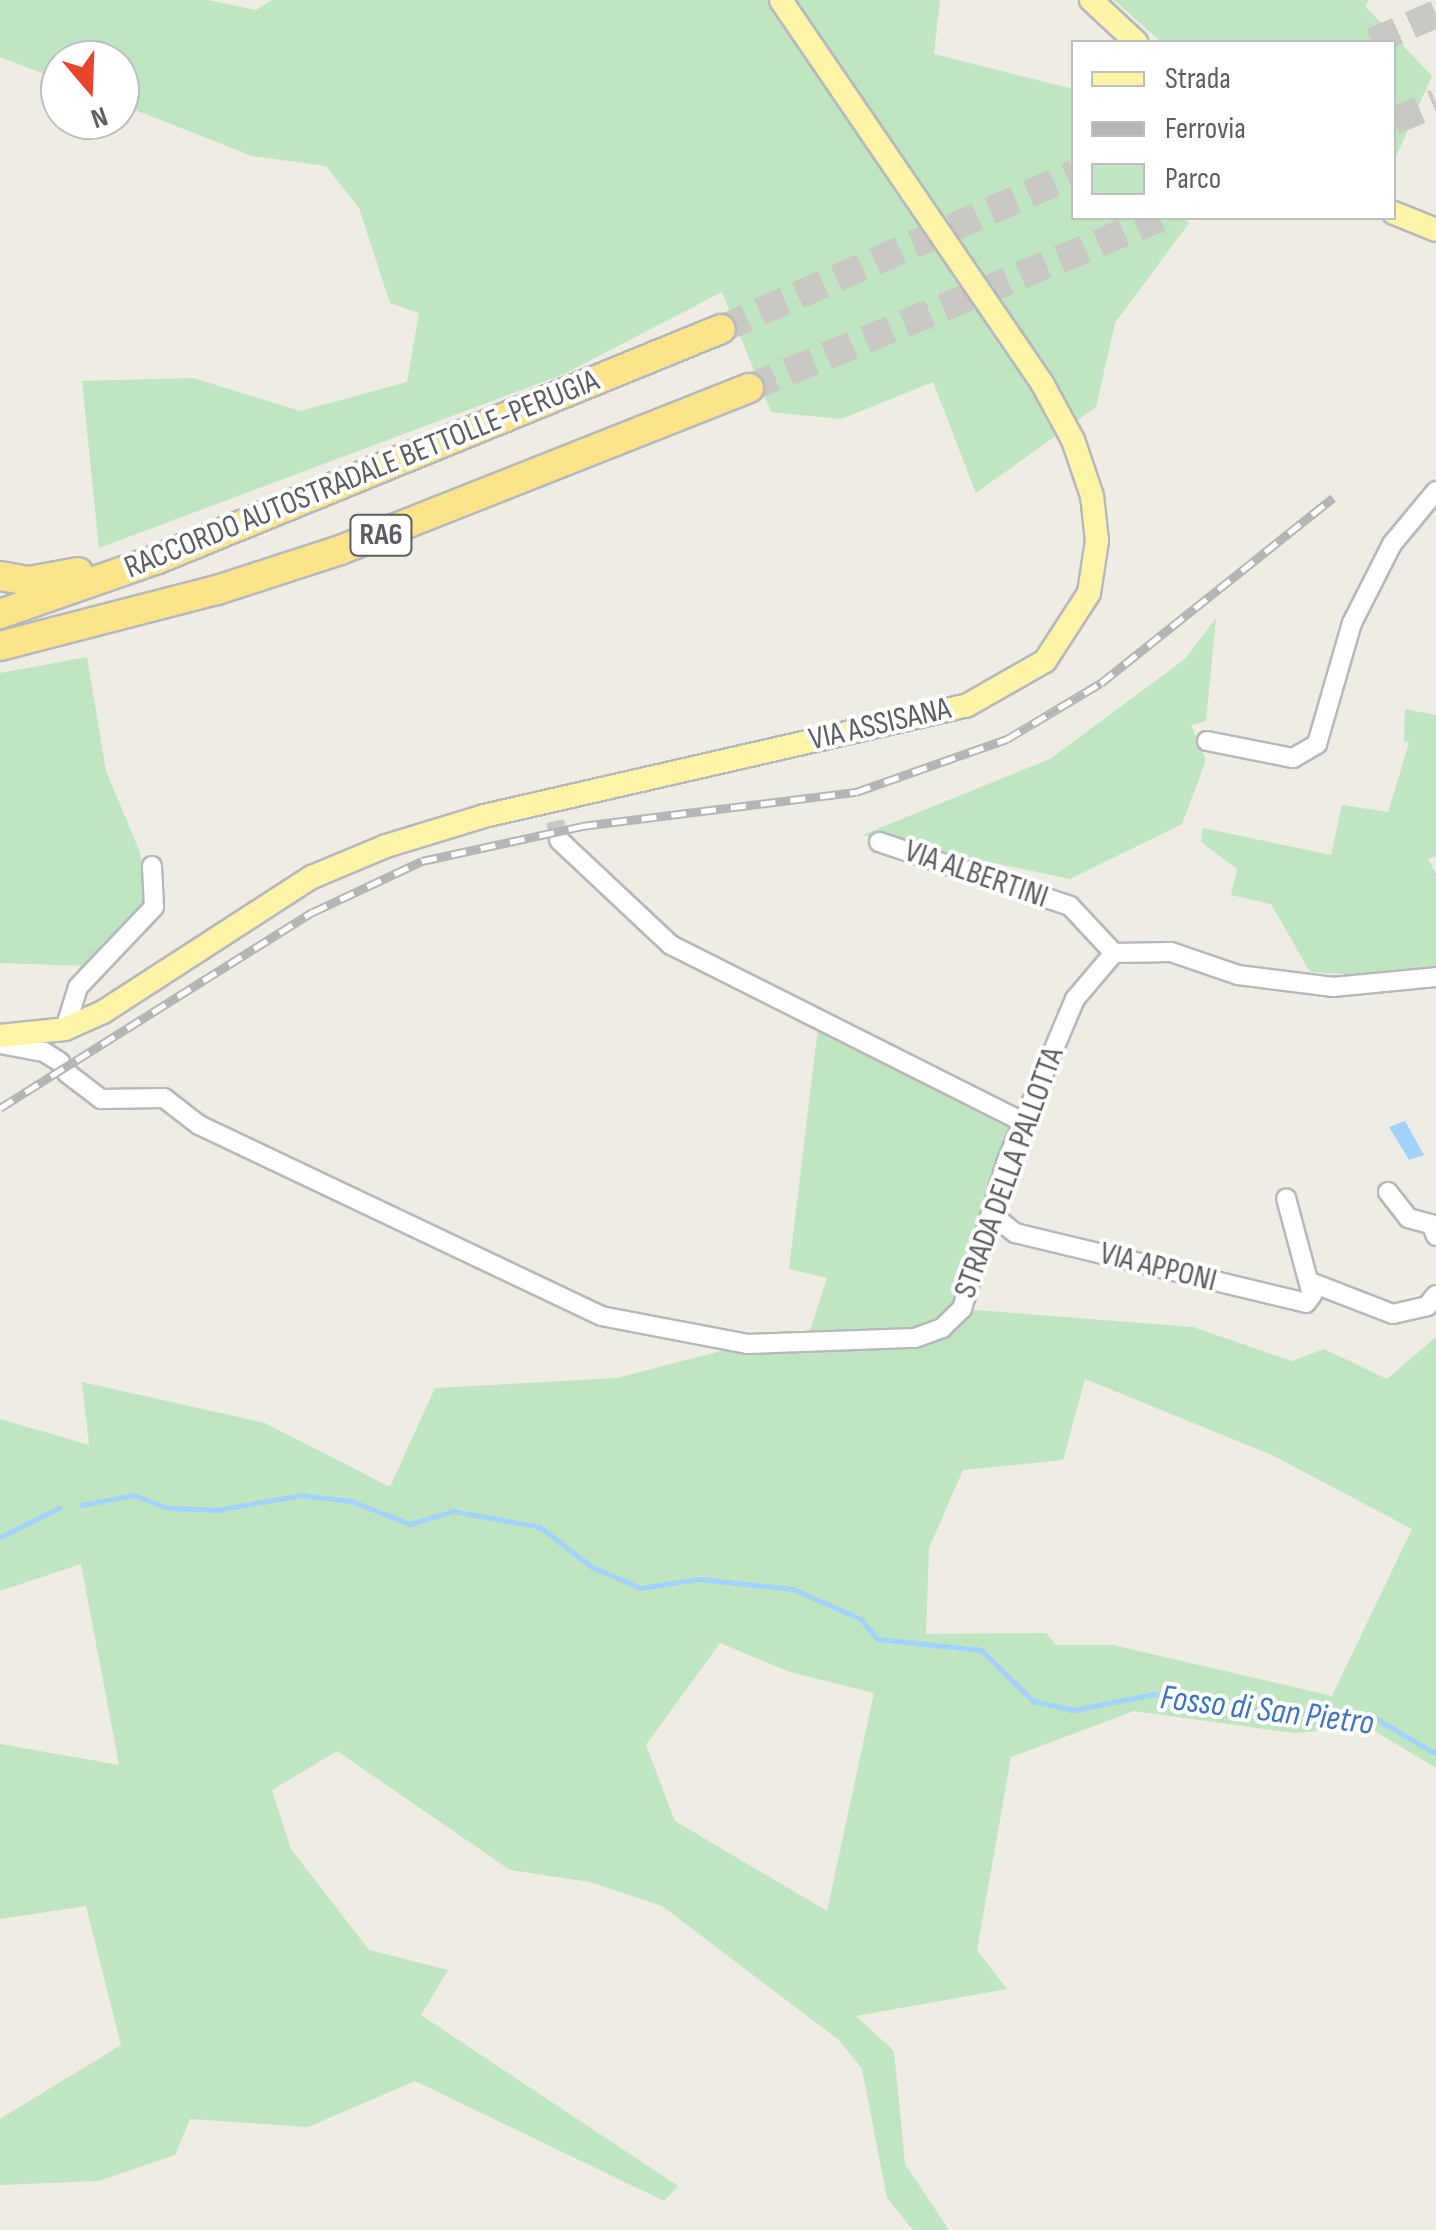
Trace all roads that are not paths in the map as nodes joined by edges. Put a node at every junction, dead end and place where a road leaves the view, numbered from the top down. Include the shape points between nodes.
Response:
1 (781, 0) edge
2 (1092, 0) edge
3 (1134, 40) edge
4 (1396, 214) edge
5 (1436, 230) edge
6 (721, 329) tunnel mouth
7 (749, 388) tunnel mouth
8 (423, 450) junction
9 (1436, 490) edge
10 (0, 576) edge
11 (217, 590) junction
12 (0, 614) edge
13 (0, 646) edge
14 (0, 659) edge
15 (1207, 741) dead end
16 (555, 821) junction
17 (879, 842) dead end
18 (152, 866) dead end
19 (1114, 953) junction
20 (1436, 978) edge
21 (64, 1029) junction
22 (0, 1036) edge
23 (0, 1044) edge
24 (1023, 1122) junction
25 (1388, 1192) dead end
26 (1286, 1198) dead end
27 (994, 1216) junction
28 (1436, 1236) edge
29 (1310, 1282) junction
30 (1436, 1295) edge

1 - 16 main road, VIA ASSISANA via 1042,383 1072,440 1096,526 1088,593 1045,661 966,706
2 - 3 main road
4 - 5 main road
6 - 8 highway, RACCORDO AUTOSTRADALE BETTOLLE-PERUGIA / RA6
7 - 11 highway, RA6 via 445,512
8 - 10 highway via 356,465 57,579
8 - 12 highway, RACCORDO AUTOSTRADALE BETTOLLE-PERUGIA / RA6 via 158,559
9 - 15 street via 1392,544 1352,622 1317,744 1293,758
11 - 13 highway, RA6
11 - 14 highway via 134,624
16 - 21 main road, VIA ASSISANA via 386,846 312,877 103,1012
16 - 24 street via 602,887 671,945
17 - 19 street, VIA ALBERTINI via 1070,906
18 - 21 street via 154,907 78,987
19 - 20 street via 1171,952 1238,976 1334,987
19 - 24 street, STRADA DELLA PALLOTTA via 1075,998
21 - 22 main road, VIA ASSISANA
23 - 27 street, STRADA DELLA PALLOTTA via 44,1052 100,1099 164,1098 199,1125 479,1254 547,1295 654,1329 748,1344 915,1338 942,1328 962,1309
24 - 27 street, STRADA DELLA PALLOTTA
25 - 28 street via 1408,1218 1432,1224
26 - 29 street
27 - 29 street, VIA APPONI via 1015,1233 1296,1305 1312,1296
29 - 30 street via 1393,1314 1427,1306

